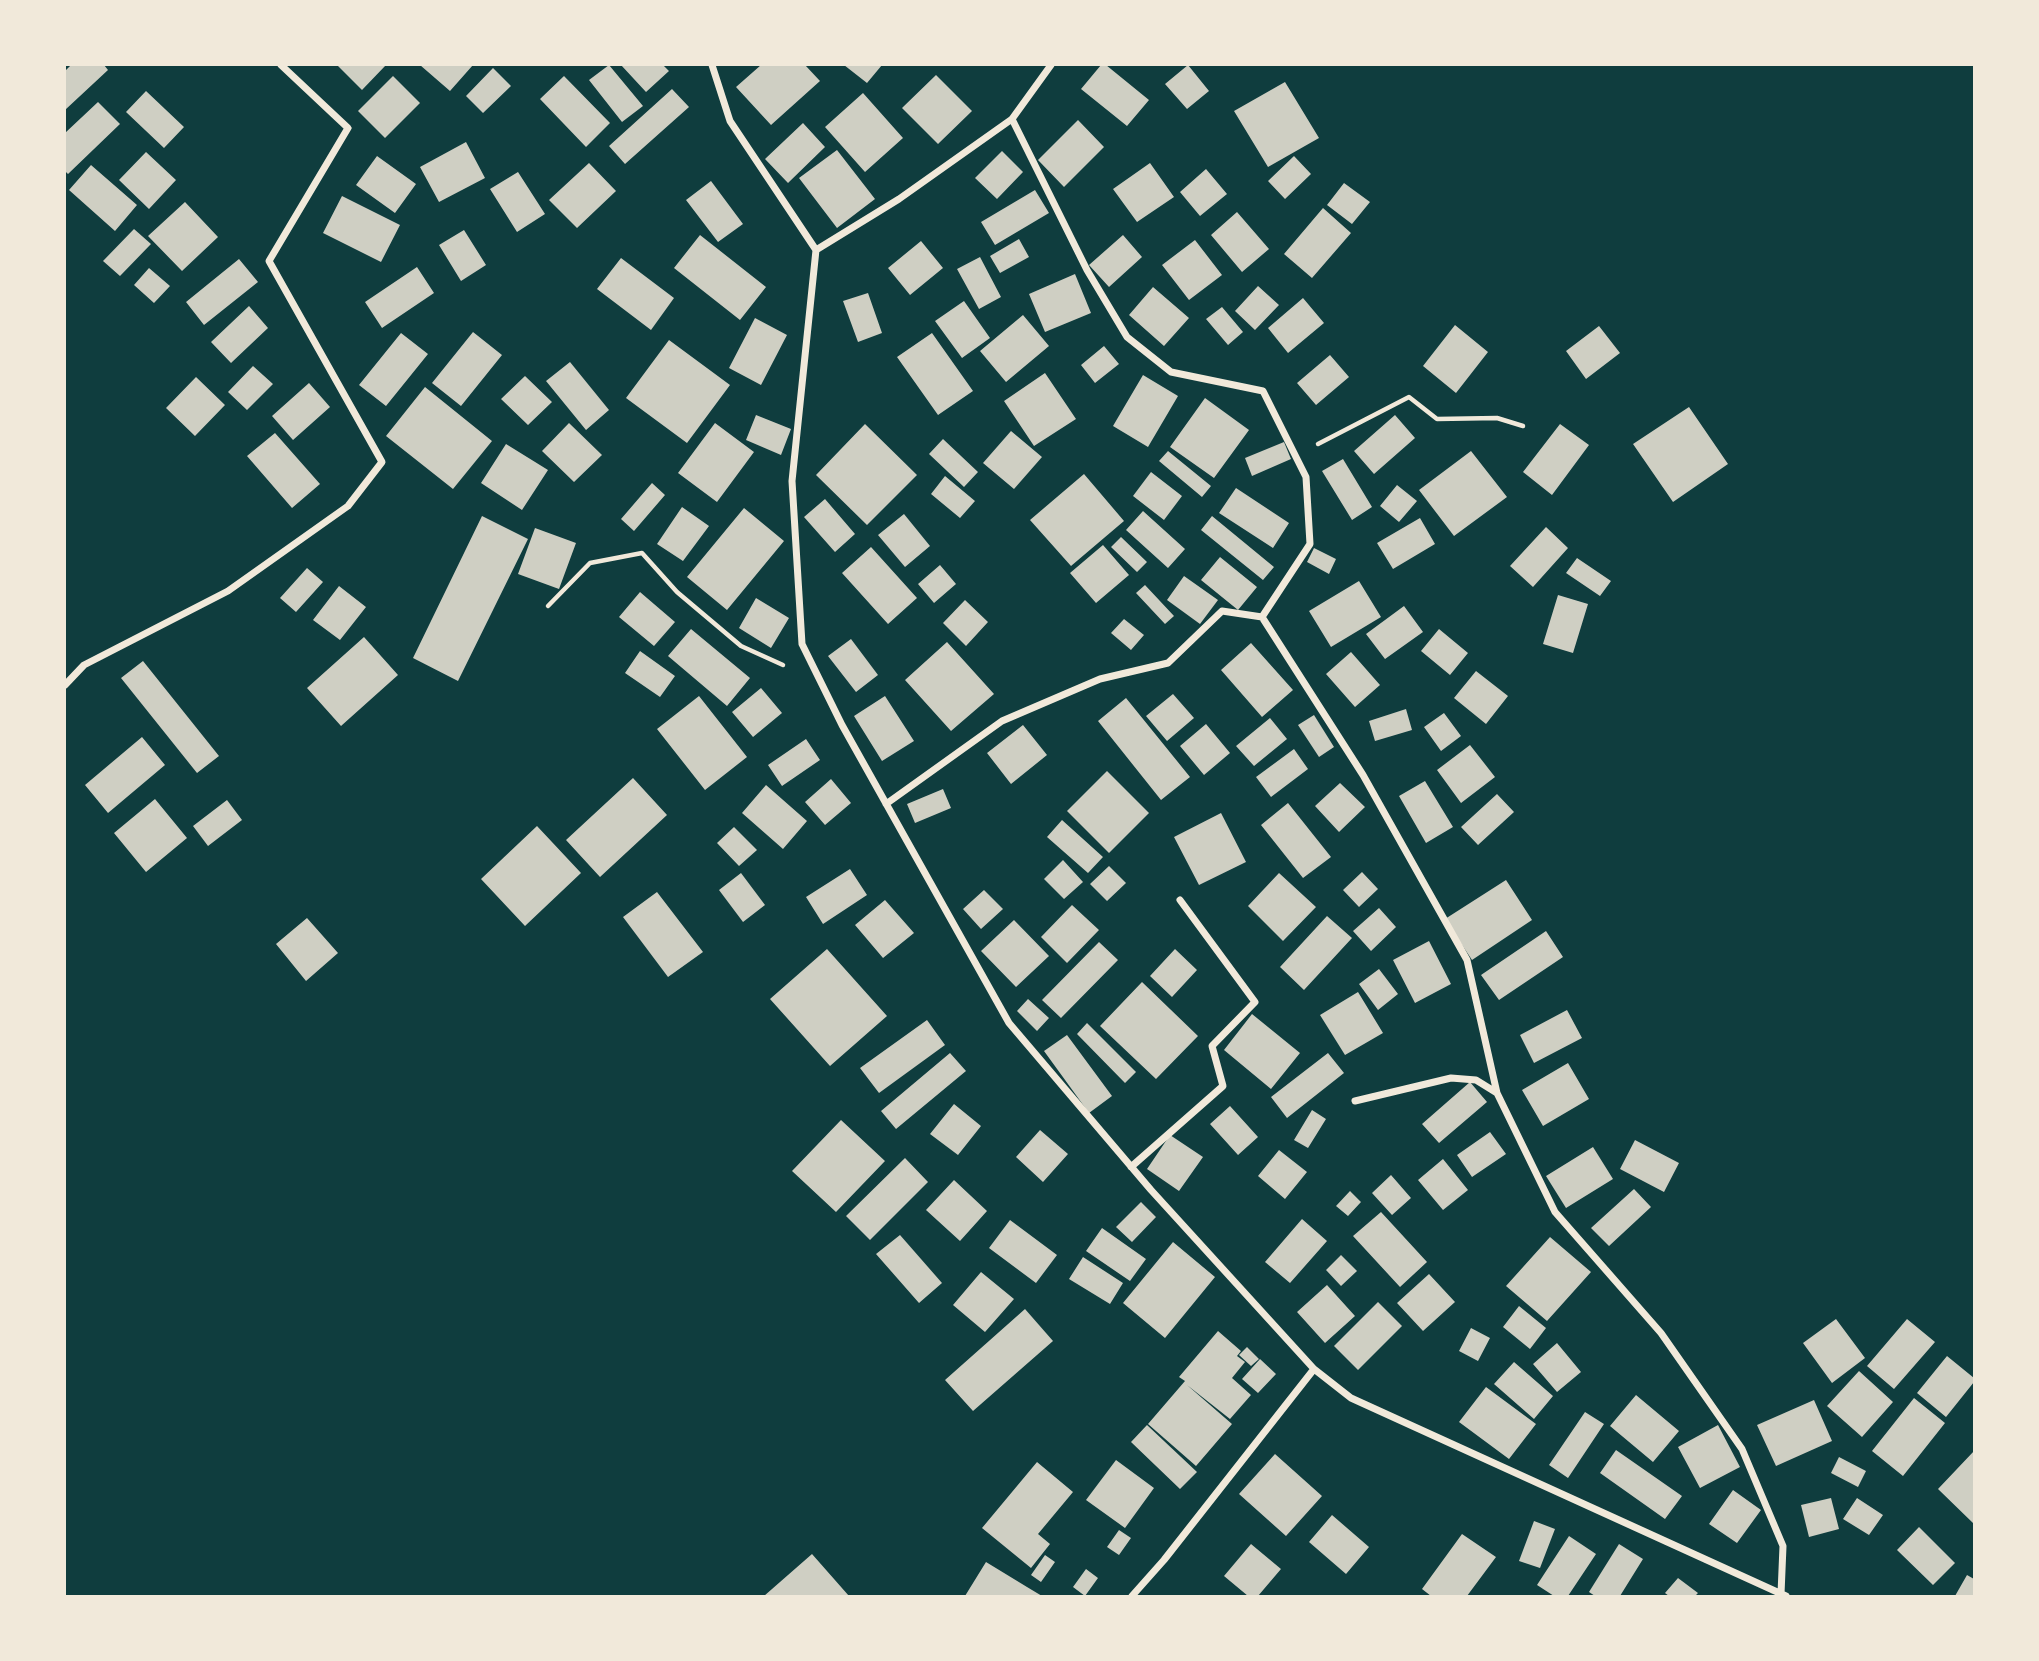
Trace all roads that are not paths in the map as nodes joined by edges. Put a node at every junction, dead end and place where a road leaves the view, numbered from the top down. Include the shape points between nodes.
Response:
1 (281, 65) edge
2 (712, 65) edge
3 (1051, 65) edge
4 (1012, 119) junction
5 (816, 250) junction
6 (1262, 617) junction
7 (65, 685) edge
8 (886, 804) junction
9 (1180, 900) dead end
10 (1497, 1093) junction
11 (1355, 1101) dead end
12 (1132, 1167) junction
13 (1314, 1368) junction
14 (1783, 1595) edge
15 (1132, 1596) edge

1 - 7 street via 348,128 269,261 382,462 348,506 228,591 84,665
2 - 5 street via 730,121
3 - 4 street
4 - 5 street via 899,199
4 - 6 street via 1087,270 1127,337 1171,372 1263,391 1306,477 1310,544
5 - 8 street via 792,481 802,644
6 - 8 street via 1222,611 1168,663 1100,680 1002,721
6 - 10 street via 1363,775 1467,960
8 - 12 street via 1009,1023
9 - 12 street via 1255,1002 1212,1046 1223,1086
10 - 11 street via 1476,1080 1451,1078
10 - 14 street via 1555,1212 1661,1333 1742,1449 1783,1546
12 - 13 street
13 - 14 street via 1351,1398
13 - 15 street

